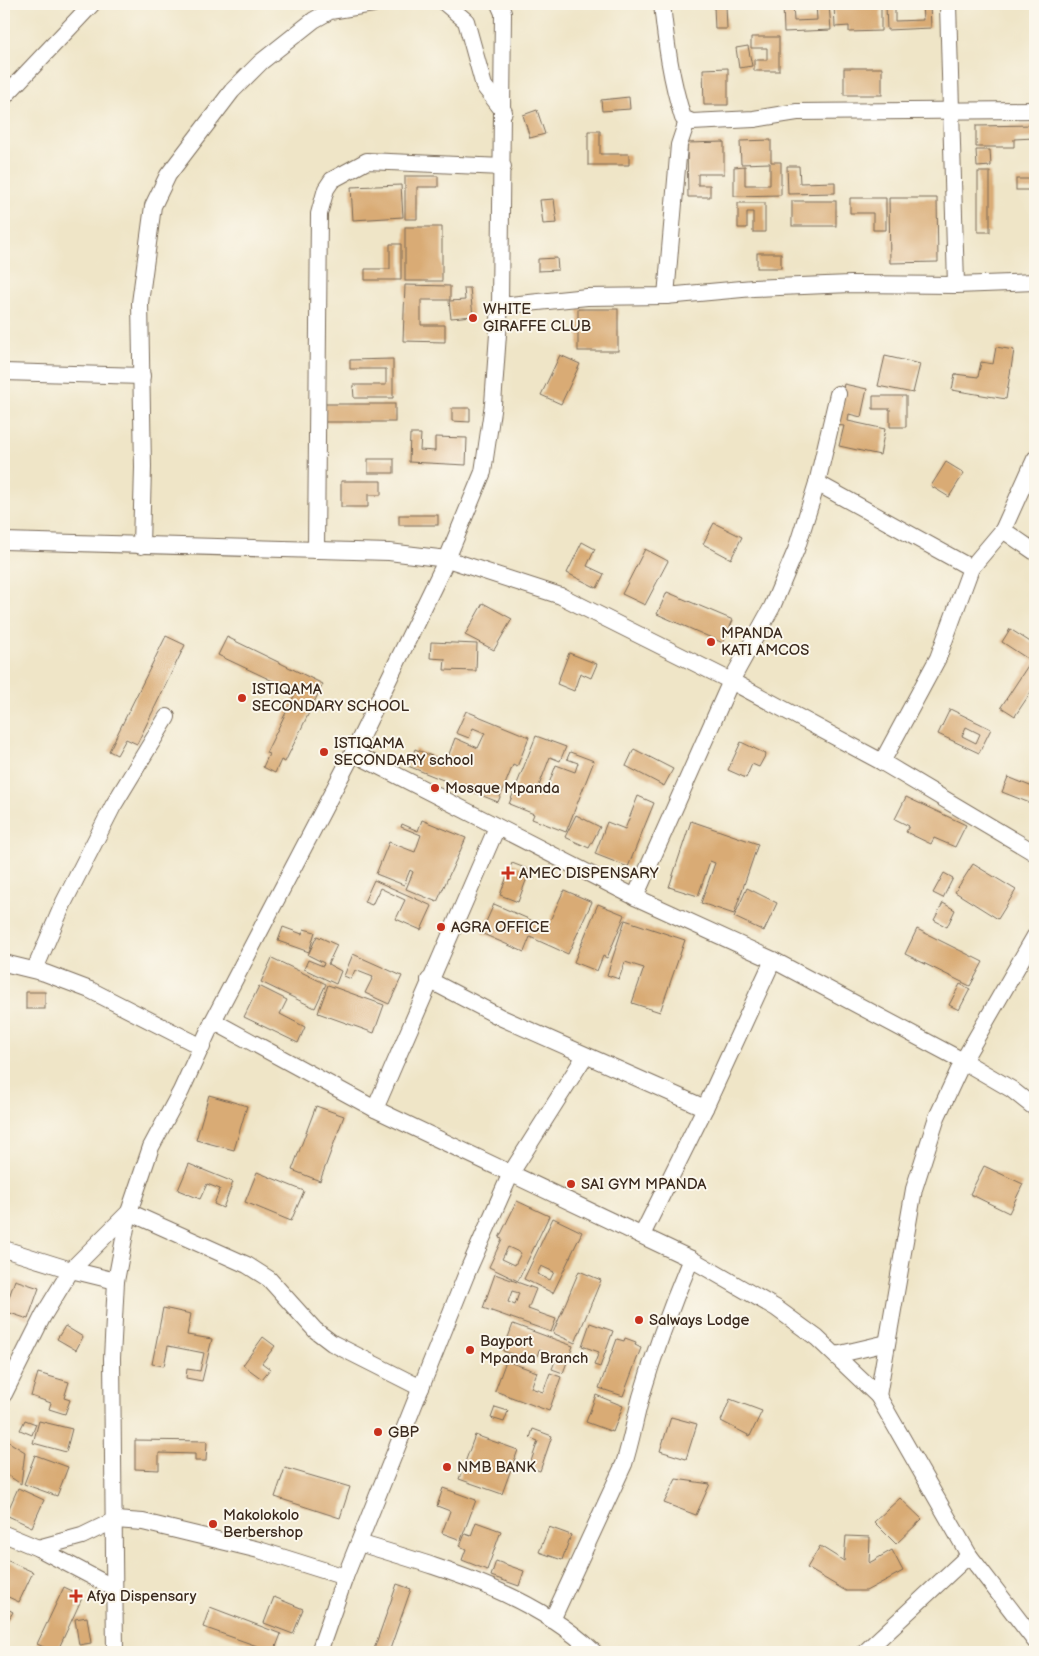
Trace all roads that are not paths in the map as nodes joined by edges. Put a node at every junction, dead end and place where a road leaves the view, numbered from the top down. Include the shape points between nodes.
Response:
1 (92, 4) edge
2 (373, 4) edge
3 (446, 4) edge
4 (499, 4) edge
5 (662, 4) edge
6 (948, 4) edge
7 (4, 97) edge
8 (1035, 110) edge
9 (952, 111) junction
10 (504, 112) junction
11 (687, 121) junction
12 (502, 167) junction
13 (1035, 282) edge
14 (956, 285) junction
15 (666, 296) junction
16 (500, 306) junction
17 (4, 372) edge
18 (142, 376) junction
19 (838, 394) dead end
20 (1035, 459) edge
21 (816, 483) junction
22 (1003, 530) junction
23 (4, 541) edge
24 (141, 546) junction
25 (316, 550) junction
26 (1035, 552) edge
27 (447, 558) junction
28 (971, 568) junction
29 (732, 681) junction
30 (167, 717) dead end
31 (354, 753) junction
32 (882, 762) junction
33 (497, 827) junction
34 (1035, 853) edge
35 (636, 897) junction
36 (1035, 936) edge
37 (773, 960) junction
38 (4, 963) edge
39 (35, 969) junction
40 (429, 980) junction
41 (214, 1021) junction
42 (202, 1047) junction
43 (585, 1056) junction
44 (963, 1062) junction
45 (374, 1108) junction
46 (705, 1108) junction
47 (1035, 1108) edge
48 (511, 1173) junction
49 (129, 1212) junction
50 (642, 1235) junction
51 (4, 1249) edge
52 (691, 1259) junction
53 (71, 1270) junction
54 (116, 1281) junction
55 (887, 1343) junction
56 (836, 1354) junction
57 (421, 1388) junction
58 (4, 1394) edge
59 (878, 1396) junction
60 (115, 1520) junction
61 (4, 1534) edge
62 (359, 1543) junction
63 (38, 1548) junction
64 (968, 1555) junction
65 (345, 1577) junction
66 (114, 1588) junction
67 (552, 1620) junction
68 (1035, 1641) edge
69 (115, 1652) edge
70 (319, 1652) edge
71 (594, 1652) edge
72 (865, 1652) edge

1 - 7 street
2 - 18 street via 330,11 261,62 232,91 168,175 153,206 145,258 140,303
3 - 10 street via 466,21 484,86
4 - 10 street via 503,13
5 - 11 street via 668,58 683,118
6 - 9 street
8 - 9 street
9 - 11 street via 797,112 754,119
9 - 14 street
10 - 12 street
11 - 15 street via 679,145
12 - 16 street
12 - 25 street via 367,162 340,174 326,188 319,214
13 - 14 street
14 - 15 street via 832,285
15 - 16 street via 587,297
16 - 27 street via 493,404 483,472
17 - 18 street
18 - 24 street via 144,467
19 - 21 street
20 - 22 street
21 - 28 street
21 - 29 street via 772,607
22 - 26 street
22 - 28 street
23 - 24 street
24 - 25 street
25 - 27 street
27 - 29 street via 560,596
27 - 31 street
28 - 32 street via 938,658
29 - 32 street
29 - 35 street
30 - 39 street via 113,806 64,902
31 - 33 street
31 - 41 street
32 - 34 street
33 - 35 street
33 - 40 street
35 - 37 street
36 - 44 street
37 - 44 street
37 - 46 street
38 - 39 street
39 - 42 street via 111,1000
40 - 43 street
40 - 45 street
41 - 42 street
41 - 45 street
42 - 49 street via 151,1147
43 - 46 street
43 - 48 street
44 - 47 street via 1011,1089
44 - 55 street via 937,1117 914,1189
45 - 48 street
46 - 50 street
48 - 50 street
48 - 57 street
49 - 53 street
49 - 54 street
49 - 57 street via 247,1265 269,1279 332,1343
50 - 52 street
51 - 53 street
52 - 56 street via 776,1308
52 - 67 street via 656,1348 624,1464
53 - 54 street
53 - 58 street via 43,1316
54 - 60 street via 112,1358
55 - 56 street
55 - 59 street
56 - 59 street
57 - 62 street
59 - 64 street
60 - 63 street via 82,1536
60 - 65 street via 176,1528
60 - 66 street
61 - 63 street
62 - 65 street
62 - 67 street via 443,1568 502,1592
63 - 66 street
64 - 68 street
64 - 72 street
65 - 70 street
66 - 69 street
67 - 71 street

